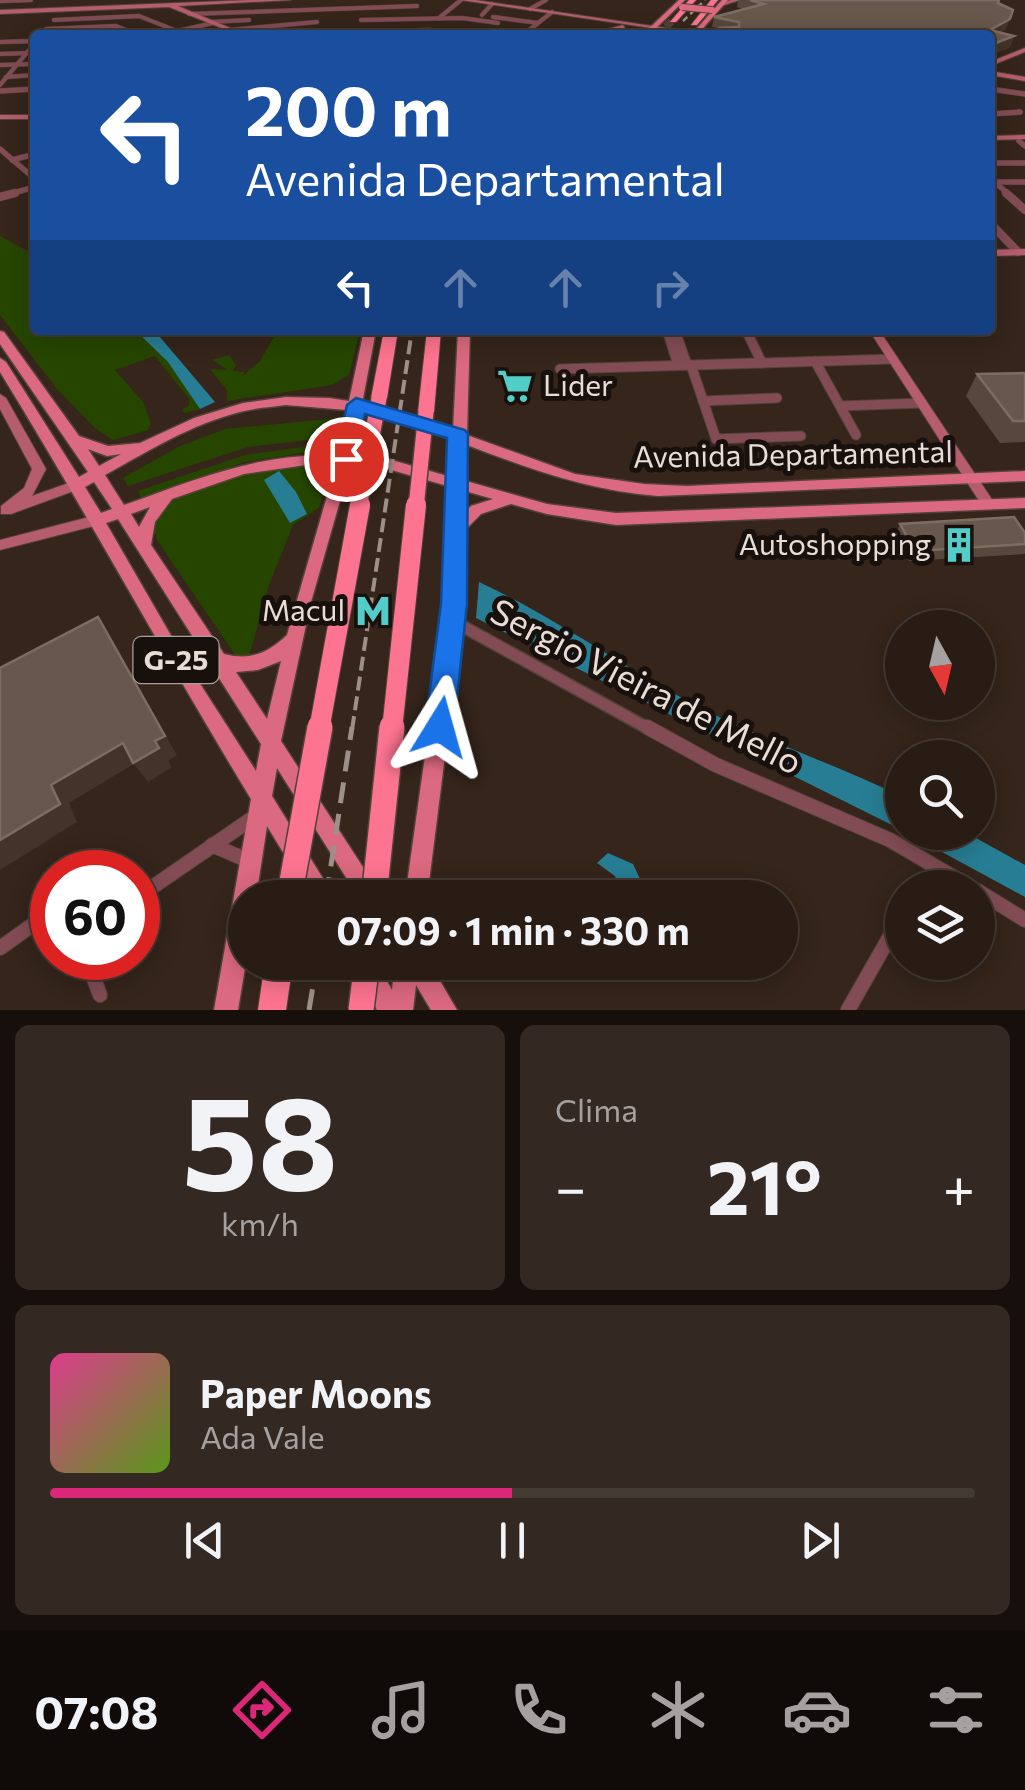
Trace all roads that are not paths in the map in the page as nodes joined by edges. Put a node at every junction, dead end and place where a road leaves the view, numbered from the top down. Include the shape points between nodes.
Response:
1 (34, 0) edge
2 (258, 0) edge
3 (279, 0) edge
4 (288, 0) edge
5 (425, 0) edge
6 (463, 0) edge
7 (513, 0) edge
8 (546, 0) edge
9 (693, 0) edge
10 (737, 0) edge
11 (0, 1) edge
12 (207, 1) edge
13 (245, 1) edge
14 (318, 1) edge
15 (478, 1) edge
16 (720, 1) edge
17 (169, 2) edge
18 (492, 4) junction
19 (679, 5) edge
20 (417, 6) junction
21 (503, 6) junction
22 (360, 7) junction
23 (318, 9) junction
24 (530, 9) junction
25 (27, 10) junction
26 (62, 10) junction
27 (282, 10) junction
28 (714, 11) junction
29 (0, 12) edge
30 (248, 12) junction
31 (552, 12) junction
32 (189, 14) junction
33 (562, 14) junction
34 (400, 18) junction
35 (439, 18) junction
36 (669, 18) junction
37 (54, 20) junction
38 (361, 20) junction
39 (625, 20) junction
40 (280, 21) junction
41 (317, 22) junction
42 (610, 22) junction
43 (211, 23) junction
44 (538, 23) junction
45 (637, 24) junction
46 (656, 26) junction
47 (46, 30) edge
48 (68, 30) edge
49 (126, 30) edge
50 (174, 30) edge
51 (181, 30) edge
52 (230, 30) joint
53 (316, 30) edge
54 (362, 30) edge
55 (425, 30) edge
56 (490, 30) edge
57 (529, 30) edge
58 (597, 30) edge
59 (609, 30) edge
60 (651, 30) edge
61 (695, 30) edge
62 (0, 42) edge
63 (30, 42) edge
64 (30, 49) edge
65 (1025, 50) edge
66 (27, 53) junction
67 (30, 53) edge
68 (0, 54) edge
69 (995, 63) edge
70 (17, 64) junction
71 (30, 64) edge
72 (0, 66) edge
73 (995, 74) edge
74 (30, 76) edge
75 (3, 77) edge
76 (1023, 78) edge
77 (0, 88) edge
78 (30, 89) edge
79 (995, 90) edge
80 (1008, 91) junction
81 (1025, 94) edge
82 (995, 114) edge
83 (0, 117) edge
84 (30, 117) edge
85 (995, 140) edge
86 (1024, 141) edge
87 (0, 150) edge
88 (30, 155) edge
89 (12, 160) junction
90 (1025, 162) edge
91 (995, 164) edge
92 (30, 178) edge
93 (995, 182) edge
94 (1025, 182) edge
95 (995, 184) edge
96 (30, 185) edge
97 (0, 196) edge
98 (1014, 199) junction
99 (1025, 199) edge
100 (1025, 210) edge
101 (995, 228) edge
102 (995, 252) edge
103 (1022, 252) edge
104 (0, 335) edge
105 (369, 335) edge
106 (390, 335) edge
107 (434, 335) edge
108 (464, 335) edge
109 (669, 335) edge
110 (676, 335) edge
111 (748, 335) edge
112 (877, 335) edge
113 (892, 359) junction
114 (815, 361) junction
115 (0, 362) edge
116 (762, 363) junction
117 (685, 365) junction
118 (560, 369) dead end
119 (0, 372) edge
120 (363, 372) junction
121 (13, 382) junction
122 (0, 398) edge
123 (777, 398) dead end
124 (322, 400) junction
125 (703, 400) junction
126 (922, 404) junction
127 (356, 405) junction
128 (840, 406) junction
129 (458, 434) junction
130 (856, 435) dead end
131 (801, 436) dead end
132 (74, 439) junction
133 (160, 440) junction
134 (346, 459) junction
135 (96, 474) junction
136 (1025, 476) edge
137 (972, 478) junction
138 (458, 484) junction
139 (77, 485) junction
140 (170, 494) junction
141 (509, 500) junction
142 (1025, 503) edge
143 (988, 504) junction
144 (3, 511) edge
145 (120, 512) junction
146 (97, 520) junction
147 (456, 530) junction
148 (0, 545) edge
149 (143, 547) junction
150 (454, 613) junction
151 (293, 640) junction
152 (218, 660) junction
153 (271, 742) junction
154 (259, 805) junction
155 (212, 845) junction
156 (250, 861) junction
157 (942, 870) edge
158 (292, 880) edge
159 (311, 880) edge
160 (361, 880) edge
161 (375, 880) edge
162 (418, 880) edge
163 (160, 881) edge
164 (995, 901) edge
165 (1025, 920) edge
166 (30, 927) edge
167 (885, 941) edge
168 (0, 948) edge
169 (94, 980) edge
170 (276, 980) edge
171 (363, 980) edge
172 (374, 980) edge
173 (405, 980) edge
174 (426, 980) edge
175 (100, 995) dead end
176 (853, 1009) edge
177 (226, 1010) edge
178 (272, 1010) edge
179 (362, 1010) edge
180 (390, 1010) edge
181 (401, 1010) edge
182 (445, 1010) edge

1 - 11 street
1 - 25 street
2 - 13 street
3 - 4 street
3 - 13 street
5 - 20 street
6 - 15 street
6 - 35 street
7 - 21 street
8 - 24 street
9 - 36 highway
10 - 16 street
12 - 13 street
12 - 17 street
13 - 30 street
14 - 23 street
15 - 18 street
16 - 28 main road
16 - 61 highway
17 - 25 street
17 - 26 street
17 - 32 street
18 - 21 street
18 - 44 street via 480,14
19 - 28 main road, bridge
19 - 36 main road
20 - 22 street
20 - 34 street
21 - 24 street
22 - 23 street
22 - 38 street
23 - 27 street
23 - 41 street
24 - 31 street
25 - 26 street
25 - 29 street
26 - 37 street
27 - 30 street
27 - 40 street
28 - 61 main road
30 - 32 street
31 - 33 street
31 - 44 street
32 - 43 street
33 - 39 street
33 - 42 street
34 - 35 street
34 - 38 street
35 - 55 street
35 - 56 street via 498,23
36 - 45 main road
36 - 46 main road
37 - 47 street
37 - 50 street via 138,16
38 - 54 street
39 - 42 street
39 - 45 street
40 - 41 street
40 - 43 street
40 - 52 street
41 - 53 street
42 - 45 main road
42 - 58 street
43 - 51 street
43 - 52 street
44 - 57 street
45 - 46 main road
45 - 59 street
46 - 60 main road
46 - 61 street
48 - 49 street
62 - 63 street
64 - 66 street
65 - 69 street
66 - 67 street
66 - 68 street
66 - 70 street
70 - 71 street
70 - 72 street
70 - 75 street
73 - 76 street
74 - 75 street
75 - 77 street
77 - 78 street
79 - 80 street
80 - 81 street
80 - 82 street via 1020,112
83 - 84 street
85 - 86 street
87 - 89 street
88 - 89 street
89 - 92 street
90 - 91 street
93 - 94 street
95 - 98 street
96 - 97 street
98 - 99 street
98 - 100 street
101 - 103 street
102 - 103 street
104 - 132 main road, G-25
105 - 120 main road
106 - 158 highway, bridge
107 - 161 highway, bridge
108 - 129 main road
109 - 117 street
110 - 117 street
111 - 116 street
112 - 113 street
113 - 114 street
113 - 126 street
114 - 116 street
114 - 128 street
115 - 121 main road, G-25
116 - 117 street
117 - 118 street
117 - 125 street
119 - 121 main road
120 - 124 main road
120 - 127 main road
121 - 139 main road, G-25
122 - 144 street via 39,469 29,491
123 - 125 street
124 - 127 main road, Avenida Departamental
124 - 133 main road, Avenida Departamental via 244,407
125 - 131 street via 716,439
126 - 128 street
126 - 137 street
127 - 129 main road, Avenida Departamental
127 - 134 main road
128 - 130 street
129 - 137 main road, Avenida Departamental via 562,474 632,489
129 - 138 main road
132 - 133 main road via 114,451
132 - 135 main road, G-25
133 - 135 main road, Avenida Departamental
134 - 138 main road, Avenida Departamental
134 - 140 main road, Avenida Departamental via 267,464
134 - 151 main road
135 - 139 main road, Avenida Departamental
135 - 145 main road, G-25
136 - 137 main road, Avenida Departamental
137 - 143 street
138 - 141 main road, Avenida Departamental
138 - 147 main road
139 - 144 main road, Avenida Departamental
139 - 146 main road, G-25
140 - 145 main road, Avenida Departamental
140 - 149 main road via 148,520
141 - 143 main road, Avenida Departamental via 635,519
141 - 147 main road via 476,510
142 - 143 main road, Avenida Departamental
145 - 146 main road, Avenida Departamental
145 - 149 main road, G-25
146 - 148 street, Avenida Departamental
146 - 154 main road, G-25
147 - 150 main road
149 - 152 main road, G-25
150 - 157 street, Sergio Vieira de Mello via 716,765 890,840
150 - 162 main road
151 - 152 main road via 258,663
151 - 153 main road
152 - 153 main road, G-25
153 - 154 main road
153 - 160 main road, G-25
154 - 155 street
154 - 156 main road
154 - 159 main road, G-25
155 - 156 street
155 - 163 street
156 - 177 main road
164 - 165 street, Sergio Vieira de Mello
166 - 168 street
167 - 176 street
169 - 175 street
170 - 178 highway
171 - 179 highway, bridge
172 - 180 main road
173 - 181 main road
174 - 182 main road

